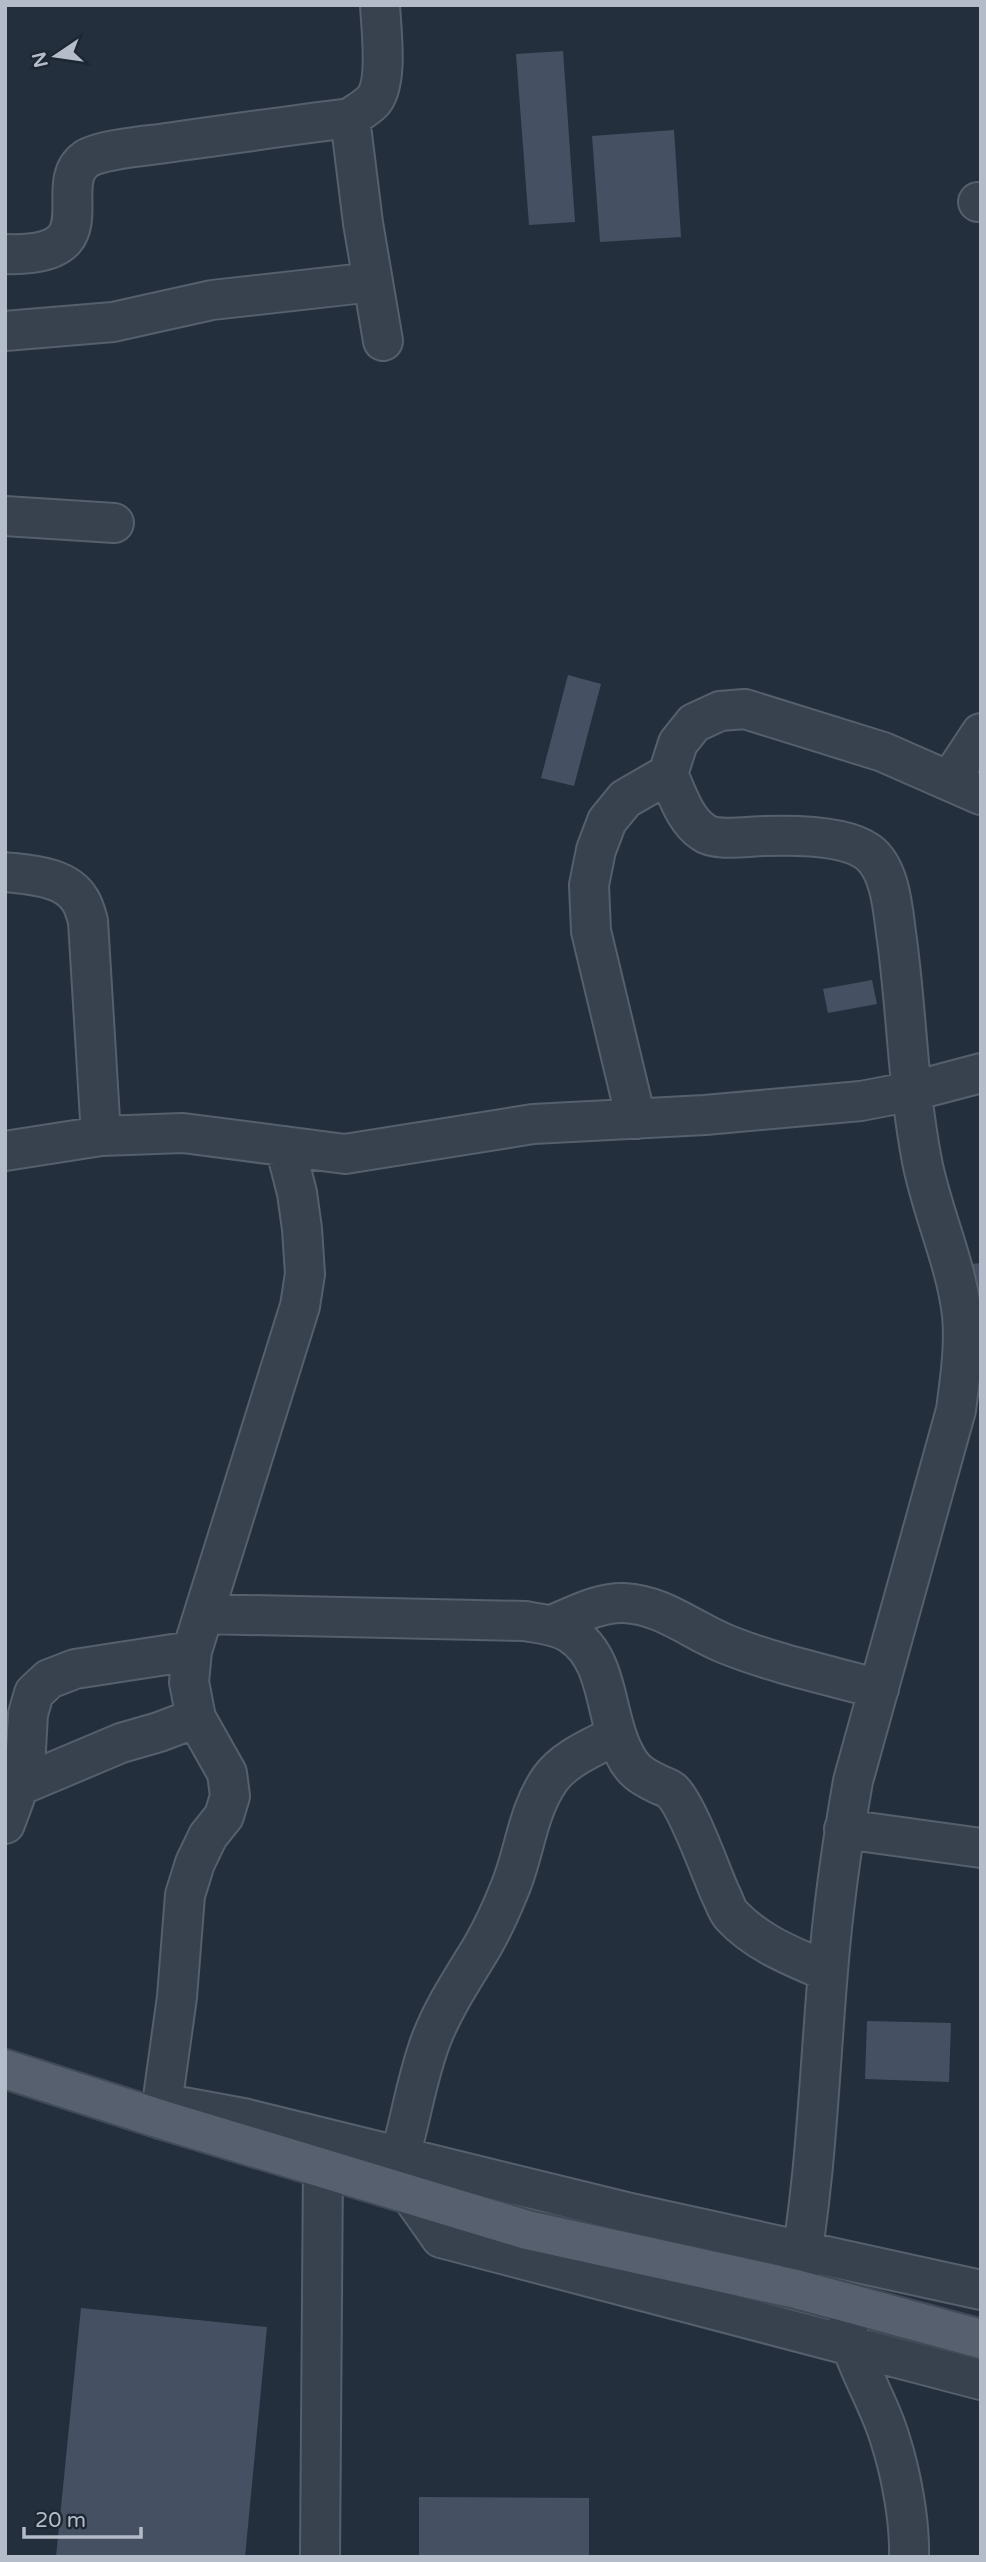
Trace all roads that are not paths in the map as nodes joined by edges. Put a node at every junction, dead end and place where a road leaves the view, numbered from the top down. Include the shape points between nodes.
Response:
1 (380, 5) edge
2 (350, 118) junction
3 (5, 254) edge
4 (373, 282) junction
5 (5, 331) edge
6 (383, 341) dead end
7 (5, 516) edge
8 (114, 523) dead end
9 (981, 733) edge
10 (668, 774) junction
11 (965, 788) edge
12 (5, 872) edge
13 (981, 1073) edge
14 (914, 1091) junction
15 (636, 1119) junction
16 (102, 1136) junction
17 (285, 1146) junction
18 (5, 1151) edge
19 (969, 1404) edge
20 (204, 1614) junction
21 (552, 1625) junction
22 (192, 1651) junction
23 (878, 1689) junction
24 (196, 1718) junction
25 (616, 1735) junction
26 (19, 1786) junction
27 (5, 1824) edge
28 (844, 1829) junction
29 (981, 1848) edge
30 (828, 1972) junction
31 (5, 2069) edge
32 (160, 2119) junction
33 (323, 2167) junction
34 (401, 2180) junction
35 (803, 2251) junction
36 (796, 2289) junction
37 (981, 2290) edge
38 (842, 2301) junction
39 (981, 2339) edge
40 (850, 2345) junction
41 (981, 2380) edge
42 (320, 2557) edge
43 (909, 2557) edge

1 - 2 street via 380,86 374,101
2 - 3 street via 127,148 87,159 74,173 72,228 63,242 43,250
2 - 4 street
4 - 5 street via 212,300 113,322
4 - 6 street
7 - 8 street
9 - 11 street
10 - 11 street via 678,743 694,723 719,711 745,709 883,752
10 - 14 street via 686,813 704,834 818,838 849,843 870,853 888,882
10 - 15 street via 625,799 607,821 589,885 591,931
12 - 16 street via 61,884 79,898 88,921
13 - 14 street
14 - 15 street via 861,1101
14 - 19 street via 922,1161 962,1314
15 - 17 street via 533,1124 345,1154
16 - 17 street via 183,1133
16 - 18 street
17 - 20 street via 298,1193 305,1273 300,1306
19 - 23 street
20 - 21 street
20 - 22 street
21 - 23 street via 588,1609 620,1602 648,1606 757,1655
21 - 25 street via 589,1650 600,1672
22 - 24 street via 189,1682
22 - 26 street via 75,1669 49,1679 34,1693 28,1714
23 - 28 street
24 - 26 street via 121,1743
24 - 32 street via 227,1773 230,1796 224,1816 195,1863 185,1895
25 - 30 street via 632,1768 672,1790 729,1913 767,1944
25 - 34 street via 566,1763 551,1777 534,1807 499,1915 430,2041
26 - 27 street
28 - 29 street
28 - 30 street
30 - 35 street via 818,2128
31 - 32 main road
32 - 33 main road
32 - 34 street via 183,2107 243,2118
33 - 34 main road
33 - 42 street
34 - 35 street via 626,2212
34 - 36 main road via 527,2230
34 - 40 street via 440,2238
35 - 36 street
35 - 37 street
36 - 38 main road
38 - 39 main road
38 - 40 street
40 - 41 street
40 - 43 street via 890,2439 910,2532

